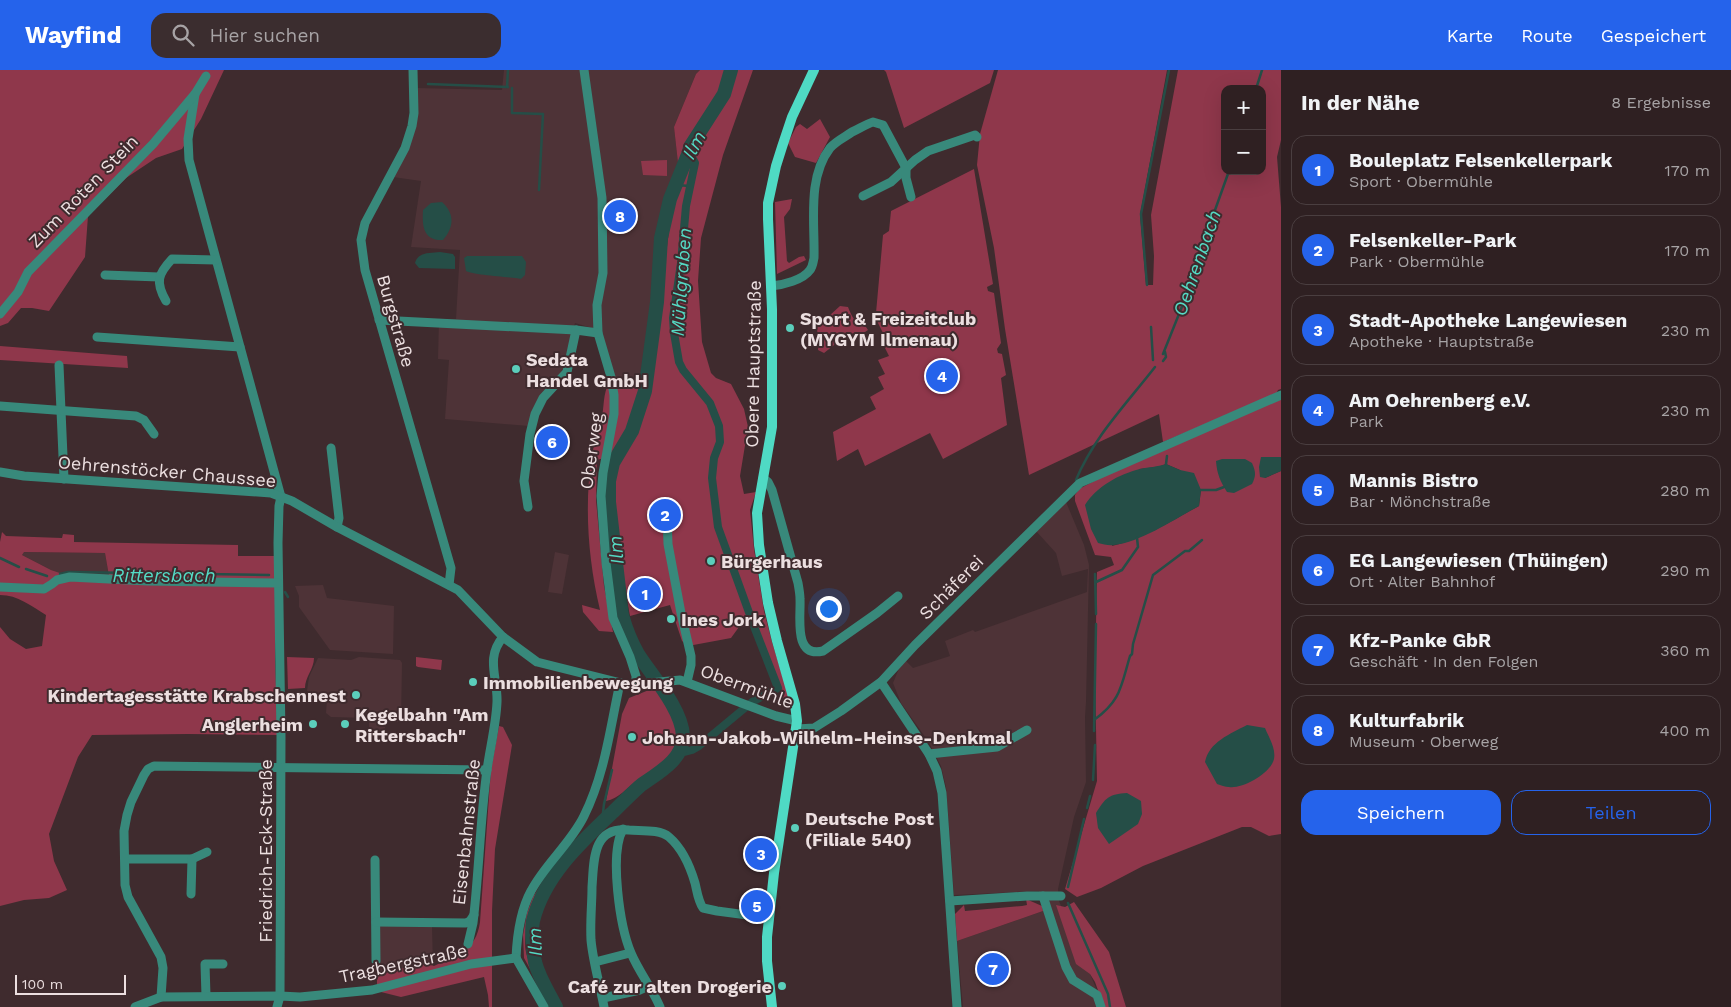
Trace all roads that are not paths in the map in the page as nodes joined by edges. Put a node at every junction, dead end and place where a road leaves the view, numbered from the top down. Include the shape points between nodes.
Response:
1 (413, 70) edge
2 (584, 70) edge
3 (814, 70) edge
4 (206, 76) dead end
5 (195, 94) junction
6 (977, 137) dead end
7 (906, 168) junction
8 (863, 196) dead end
9 (911, 197) dead end
10 (216, 260) junction
11 (105, 275) dead end
12 (159, 277) junction
13 (771, 286) junction
14 (166, 301) dead end
15 (0, 314) edge
16 (379, 320) junction
17 (576, 330) junction
18 (598, 333) junction
19 (97, 337) dead end
20 (240, 347) junction
21 (59, 365) dead end
22 (1281, 395) edge
23 (0, 406) edge
24 (62, 411) junction
25 (154, 434) dead end
26 (330, 448) dead end
27 (0, 472) edge
28 (763, 478) junction
29 (64, 479) junction
30 (281, 497) junction
31 (528, 507) dead end
32 (667, 517) dead end
33 (337, 527) junction
34 (278, 583) junction
35 (449, 585) junction
36 (0, 587) edge
37 (898, 596) dead end
38 (503, 637) junction
39 (523, 653) joint
40 (687, 682) junction
41 (881, 682) junction
42 (620, 683) junction
43 (636, 685) junction
44 (797, 725) junction
45 (1027, 730) dead end
46 (929, 754) junction
47 (281, 768) junction
48 (487, 770) junction
49 (623, 829) junction
50 (207, 852) dead end
51 (125, 859) junction
52 (192, 859) junction
53 (375, 860) dead end
54 (191, 894) dead end
55 (1043, 896) junction
56 (1060, 896) dead end
57 (950, 901) junction
58 (474, 915) junction
59 (770, 918) junction
60 (376, 922) junction
61 (468, 944) dead end
62 (630, 953) junction
63 (516, 958) junction
64 (376, 961) dead end
65 (595, 962) junction
66 (223, 964) dead end
67 (649, 986) junction
68 (206, 996) junction
69 (280, 996) junction
70 (161, 997) junction
71 (604, 1002) edge
72 (135, 1007) edge
73 (277, 1007) edge
74 (544, 1007) edge
75 (660, 1007) edge
76 (772, 1007) edge
77 (957, 1007) edge
78 (1101, 1007) edge

1 - 16 street, Burgstraße via 412,126 405,148 362,232 365,270
2 - 18 street, Oberweg via 602,198 603,273
3 - 13 main road, Obere Hauptstraße via 792,117 771,187 768,219
4 - 5 street, Zum Roten Stein
5 - 10 street, Zum Roten Stein via 187,150
5 - 15 street, Zum Roten Stein via 153,144 28,272 18,292
6 - 7 street via 937,147
7 - 8 street via 891,182
7 - 9 street
7 - 13 street via 883,125 878,122 869,123 836,142 824,158 816,184 812,267 791,281
10 - 12 street via 172,259
10 - 20 street, Zum Roten Stein
11 - 12 street
12 - 14 street via 158,283
13 - 28 main road, Obere Hauptstraße via 772,427
16 - 17 street
16 - 35 street, Burgstraße via 451,568
17 - 18 street
17 - 31 street via 567,372 543,398 535,414 524,481
18 - 43 street, Oberweg via 614,395 614,414 600,496 607,576 613,618 630,657
19 - 20 street
20 - 30 street, Zum Roten Stein
21 - 24 street
22 - 41 street, Schäferei via 1080,483
23 - 24 street
24 - 25 street via 136,416 144,420
24 - 29 street
26 - 33 street via 339,518
27 - 29 street, Oehrenstöcker Chaussee
28 - 37 street via 772,490 798,583 800,634 810,652 823,651
28 - 44 main road, Obere Hauptstraße via 757,513 759,545 770,612 795,704
29 - 30 street, Oehrenstöcker Chaussee via 271,493
30 - 33 street, Oehrenstöcker Chaussee
30 - 34 street, Friedrich-Eck-Straße via 278,506
32 - 40 street, Obermühle via 668,544 690,656
33 - 35 street, Oehrenstöcker Chaussee
34 - 36 street via 70,576 44,589
34 - 47 street, Friedrich-Eck-Straße
35 - 38 street, Oehrenstöcker Chaussee via 463,594
38 - 39 street, Oehrenstöcker Chaussee
38 - 48 street, Eisenbahnstraße via 492,655 497,701
39 - 42 street, Obermühle via 538,662
40 - 43 street, Obermühle via 670,680
40 - 44 street, Obermühle
41 - 44 street, Schäferei via 814,728
41 - 46 street
42 - 43 street, Obermühle
42 - 63 street via 605,759 584,817 532,889 522,917
44 - 59 main road, Obere Hauptstraße
45 - 46 street via 997,747
46 - 57 street via 942,793
47 - 48 street
47 - 51 street via 154,766 148,769 127,815
47 - 69 street, Friedrich-Eck-Straße
48 - 58 street, Eisenbahnstraße
49 - 59 street via 661,832 670,837 689,865 704,908
49 - 62 street via 616,851 617,872 621,920
49 - 65 street via 606,836 594,858 591,941
50 - 52 street
51 - 52 street
51 - 70 street via 128,897 161,957
52 - 54 street
53 - 60 street
55 - 56 street
55 - 57 street
55 - 78 street via 1066,967 1073,980 1097,995
57 - 77 street
58 - 60 street via 466,923
58 - 61 street, Eisenbahnstraße
59 - 76 main road, Obere Hauptstraße via 767,961
60 - 64 street
62 - 65 street
62 - 67 street
63 - 69 street, Tragbergstraße via 471,964 372,990
63 - 74 street
65 - 71 street
66 - 68 street via 205,964
67 - 71 street
67 - 75 street
68 - 69 street, Tragbergstraße
68 - 70 street, Tragbergstraße
69 - 73 street, Friedrich-Eck-Straße
70 - 72 street, Tragbergstraße

